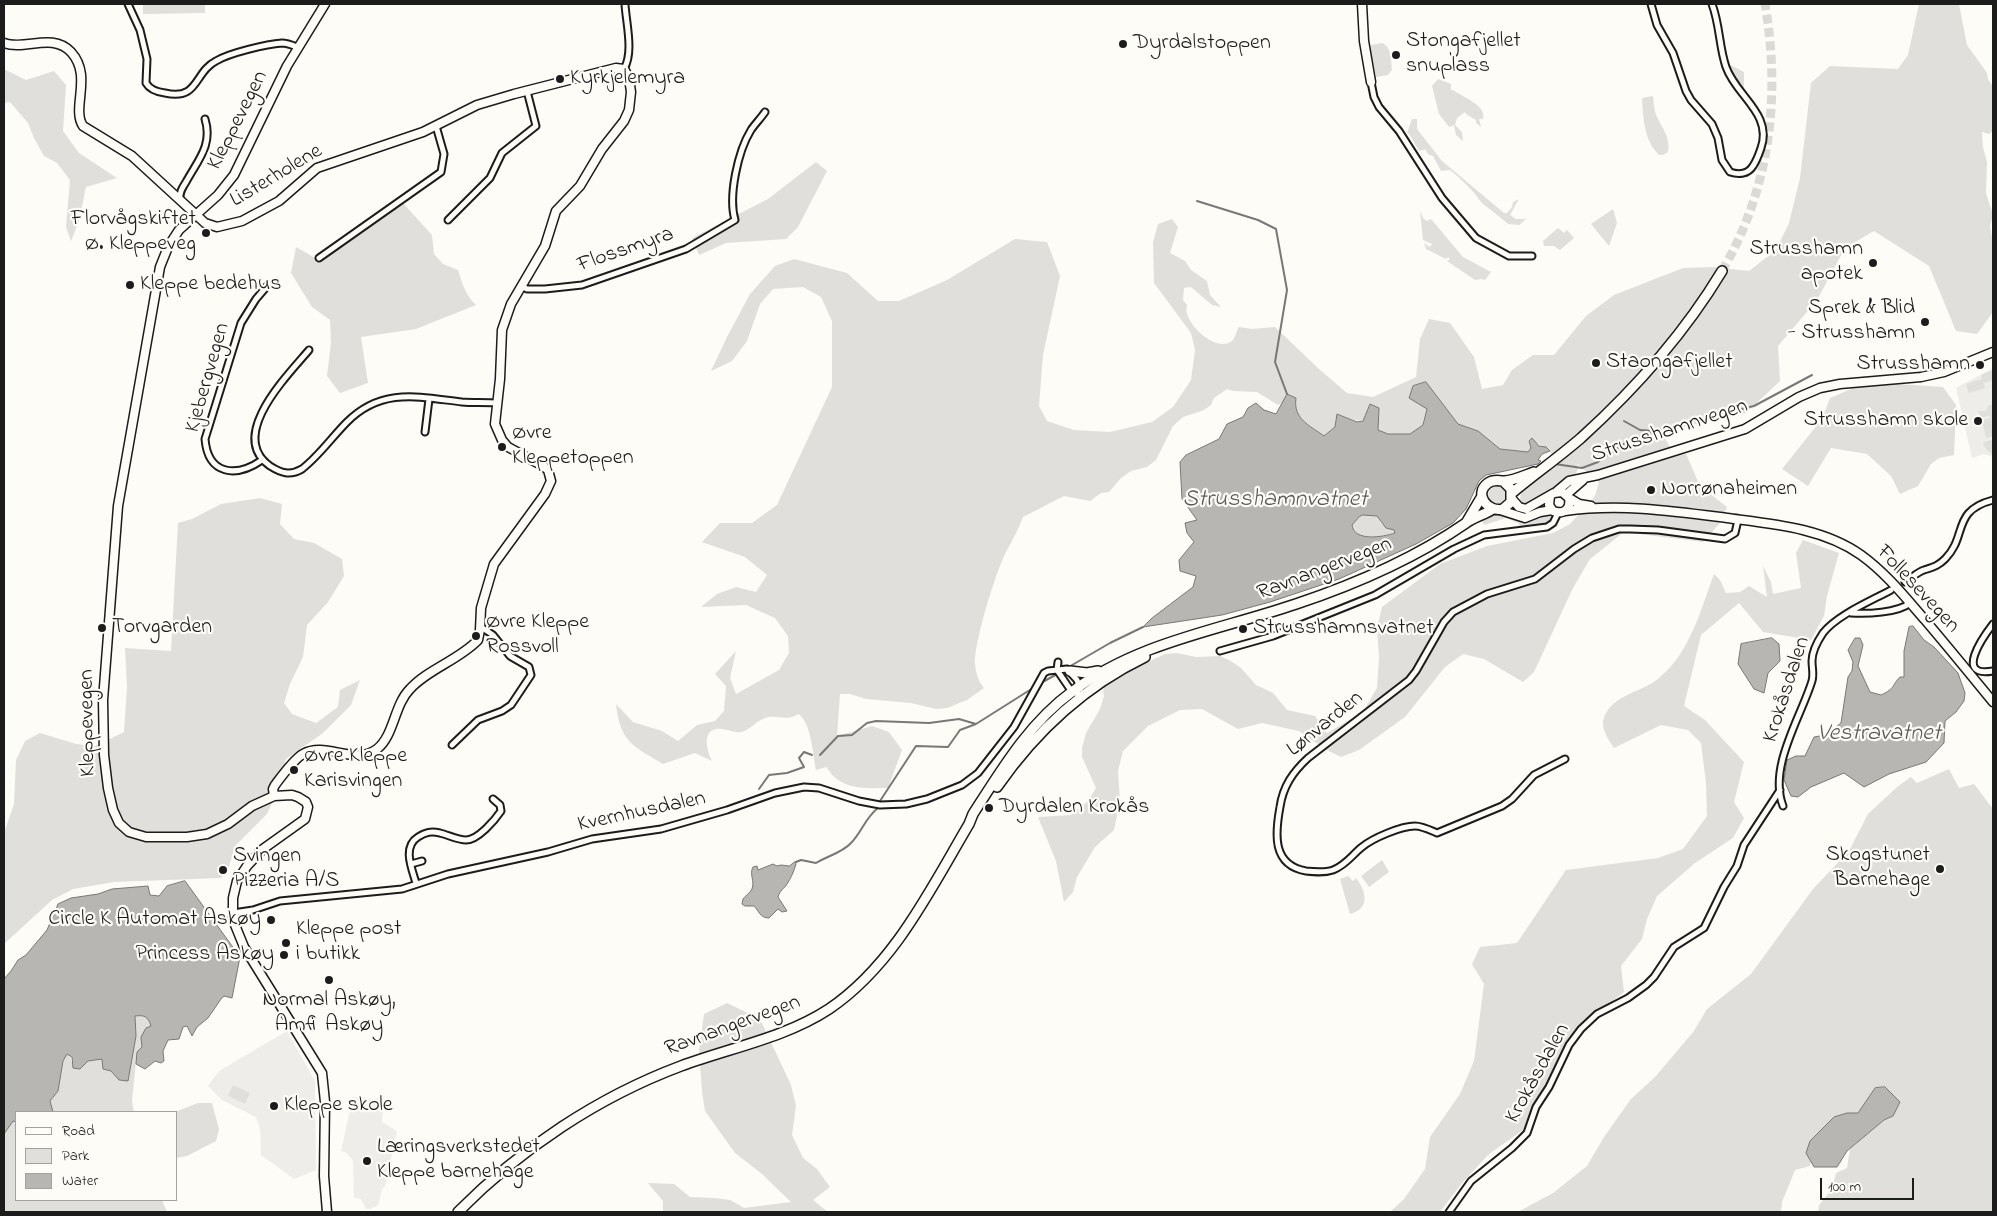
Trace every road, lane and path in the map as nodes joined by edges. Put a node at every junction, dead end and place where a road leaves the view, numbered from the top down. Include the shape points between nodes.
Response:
1 (128, 4) edge
2 (325, 4) edge
3 (625, 4) edge
4 (1362, 4) edge
5 (1651, 4) edge
6 (1712, 4) edge
7 (4, 43) edge
8 (297, 47) junction
9 (624, 69) junction
10 (1371, 82) joint
11 (527, 91) junction
12 (765, 112) dead end
13 (205, 119) dead end
14 (436, 126) junction
15 (180, 201) junction
16 (196, 215) junction
17 (448, 220) dead end
18 (1532, 256) dead end
19 (319, 258) dead end
20 (1722, 271) tunnel mouth
21 (268, 285) dead end
22 (521, 286) junction
23 (309, 350) dead end
24 (1993, 352) edge
25 (429, 399) junction
26 (496, 403) junction
27 (426, 432) dead end
28 (262, 460) junction
29 (1541, 469) junction
30 (1584, 478) junction
31 (1503, 481) junction
32 (1553, 494) junction
33 (1482, 496) junction
34 (1512, 496) junction
35 (1568, 496) junction
36 (1993, 500) edge
37 (1598, 508) junction
38 (1496, 510) junction
39 (1558, 511) junction
40 (1738, 520) junction
41 (1466, 523) junction
42 (1905, 582) dead end
43 (1891, 590) dead end
44 (1910, 603) junction
45 (1850, 613) junction
46 (1993, 624) edge
47 (481, 627) junction
48 (1169, 645) junction
49 (1220, 651) dead end
50 (1058, 662) dead end
51 (1113, 666) junction
52 (1057, 670) junction
53 (1070, 671) junction
54 (1993, 671) edge
55 (1078, 691) junction
56 (1993, 702) edge
57 (452, 745) dead end
58 (1565, 759) dead end
59 (1780, 790) junction
60 (274, 796) junction
61 (493, 799) dead end
62 (1783, 806) dead end
63 (422, 861) dead end
64 (411, 864) junction
65 (416, 883) junction
66 (233, 913) junction
67 (328, 1212) edge
68 (458, 1212) edge
69 (1449, 1212) edge

1 - 8 street via 140,30 147,59 146,83 160,92 179,94 189,91 209,65 226,56 284,43
2 - 8 street, Kleppevegen
3 - 9 street via 628,62
4 - 10 street
5 - 6 street via 1686,91 1716,131 1724,165 1730,172 1743,174 1756,160 1763,143 1763,127 1757,112 1736,87 1727,70
7 - 15 street, Listerholene via 18,46 48,42 67,49 74,57 82,84 79,119 83,126 132,156
8 - 16 street, Kleppevegen via 234,175
9 - 11 street, Listerholene via 616,68
9 - 22 street via 631,92 624,121 602,149 580,186 556,210 545,246
10 - 18 street via 1379,107 1399,130 1442,198 1476,238 1509,256
11 - 14 street, Listerholene via 477,105
11 - 17 street via 536,126 502,153 490,178
12 - 22 street, Flossmyra via 750,132 738,165 731,203 735,220 686,249 582,285 545,289
13 - 15 street via 206,146 181,190
14 - 16 street, Listerholene via 317,168 279,201 242,221 211,226
14 - 19 street via 444,154 441,172
15 - 16 street, Listerholene
16 - 60 street, Kleppevegen via 172,239 160,267 121,482 103,700 108,788 119,824 129,832 146,837 207,834
20 - 29 main road via 1688,322 1639,381 1581,438
21 - 28 street, Kjebergvegen via 241,323 205,439 208,456 221,469 242,471
22 - 26 street via 503,322
23 - 28 street via 288,374 258,419 254,445
24 - 30 street, Strusshamnvegen via 1944,372 1922,377 1820,388 1745,430
25 - 26 street
25 - 27 street
25 - 28 street via 402,396 368,406 294,474 276,470
26 - 47 street via 495,424 502,440 508,447 548,470 551,481 497,560 482,608
29 - 31 main road
29 - 34 main road
30 - 32 street, Strusshamnvegen via 1569,481
30 - 35 street, Strusshamnvegen
31 - 33 main road via 1490,482
31 - 34 main road via 1509,486
32 - 34 street via 1526,509 1519,507
32 - 35 street via 1562,492
32 - 39 street via 1549,504
33 - 38 main road via 1486,506
33 - 41 main road, Ravnangervegen
34 - 38 main road via 1509,505
35 - 37 street, Follesevegen via 1579,504
35 - 39 street via 1569,507
36 - 42 street via 1965,516 1957,540 1945,559
37 - 39 street, Follesevegen
37 - 40 street, Follesevegen via 1668,510
38 - 39 street, Follesevegen via 1525,518 1540,512
38 - 41 main road, Ravnangervegen
39 - 49 street via 1553,523 1547,527 1484,535 1375,595 1273,636
40 - 44 street, Follesevegen via 1802,530 1854,550 1876,567
40 - 58 street, Lønvarden via 1736,533 1728,538 1651,529 1608,532 1584,542 1535,579 1487,594 1453,612 1408,680 1294,772 1280,804 1280,853 1291,866 1313,872 1331,871 1348,862 1371,841 1397,830 1417,826 1437,833 1502,806 1534,775
41 - 48 main road, Ravnangervegen via 1436,544 1375,573 1296,604
43 - 45 street, Krokåsdalen
44 - 45 street via 1905,607 1869,614
44 - 56 street, Follesevegen
45 - 59 street, Krokåsdalen via 1831,625 1814,650 1813,679 1786,749
46 - 54 street via 1973,659 1979,670
47 - 57 street via 493,635 510,656 529,667 531,675 511,704 478,720
47 - 60 street via 475,642 410,688 384,743 377,749 352,755 306,752 275,785
48 - 51 main road, Ravnangervegen
48 - 55 main road, Ravnangervegen
50 - 52 street
51 - 53 main road via 1090,673
51 - 55 main road, Ravnangervegen
52 - 53 street
52 - 55 street
52 - 65 street, Kvernhusdalen via 1042,676 1014,727 978,773 962,785 926,799 906,804 880,804 859,802 815,787 790,790 661,830 592,839
53 - 55 street via 1077,680
55 - 68 main road, Ravnangervegen via 1047,713 1015,750 893,947 870,975 843,999 798,1025 678,1067 617,1095 537,1145
59 - 62 street, Krokåsdalen
59 - 69 street, Krokåsdalen via 1744,845 1737,866 1704,928 1674,947 1654,977 1641,989 1597,1014 1581,1029 1538,1103 1527,1133 1471,1181
60 - 66 street, Kleppevegen via 292,795 303,799 308,807 307,814 300,824 264,849 241,873 233,898
61 - 64 street via 501,811 472,839 426,832 415,839 409,850
63 - 64 street
64 - 65 street
65 - 66 street, Kvernhusdalen via 395,890 280,900
66 - 67 street, Kleppevegen via 244,947 322,1073

